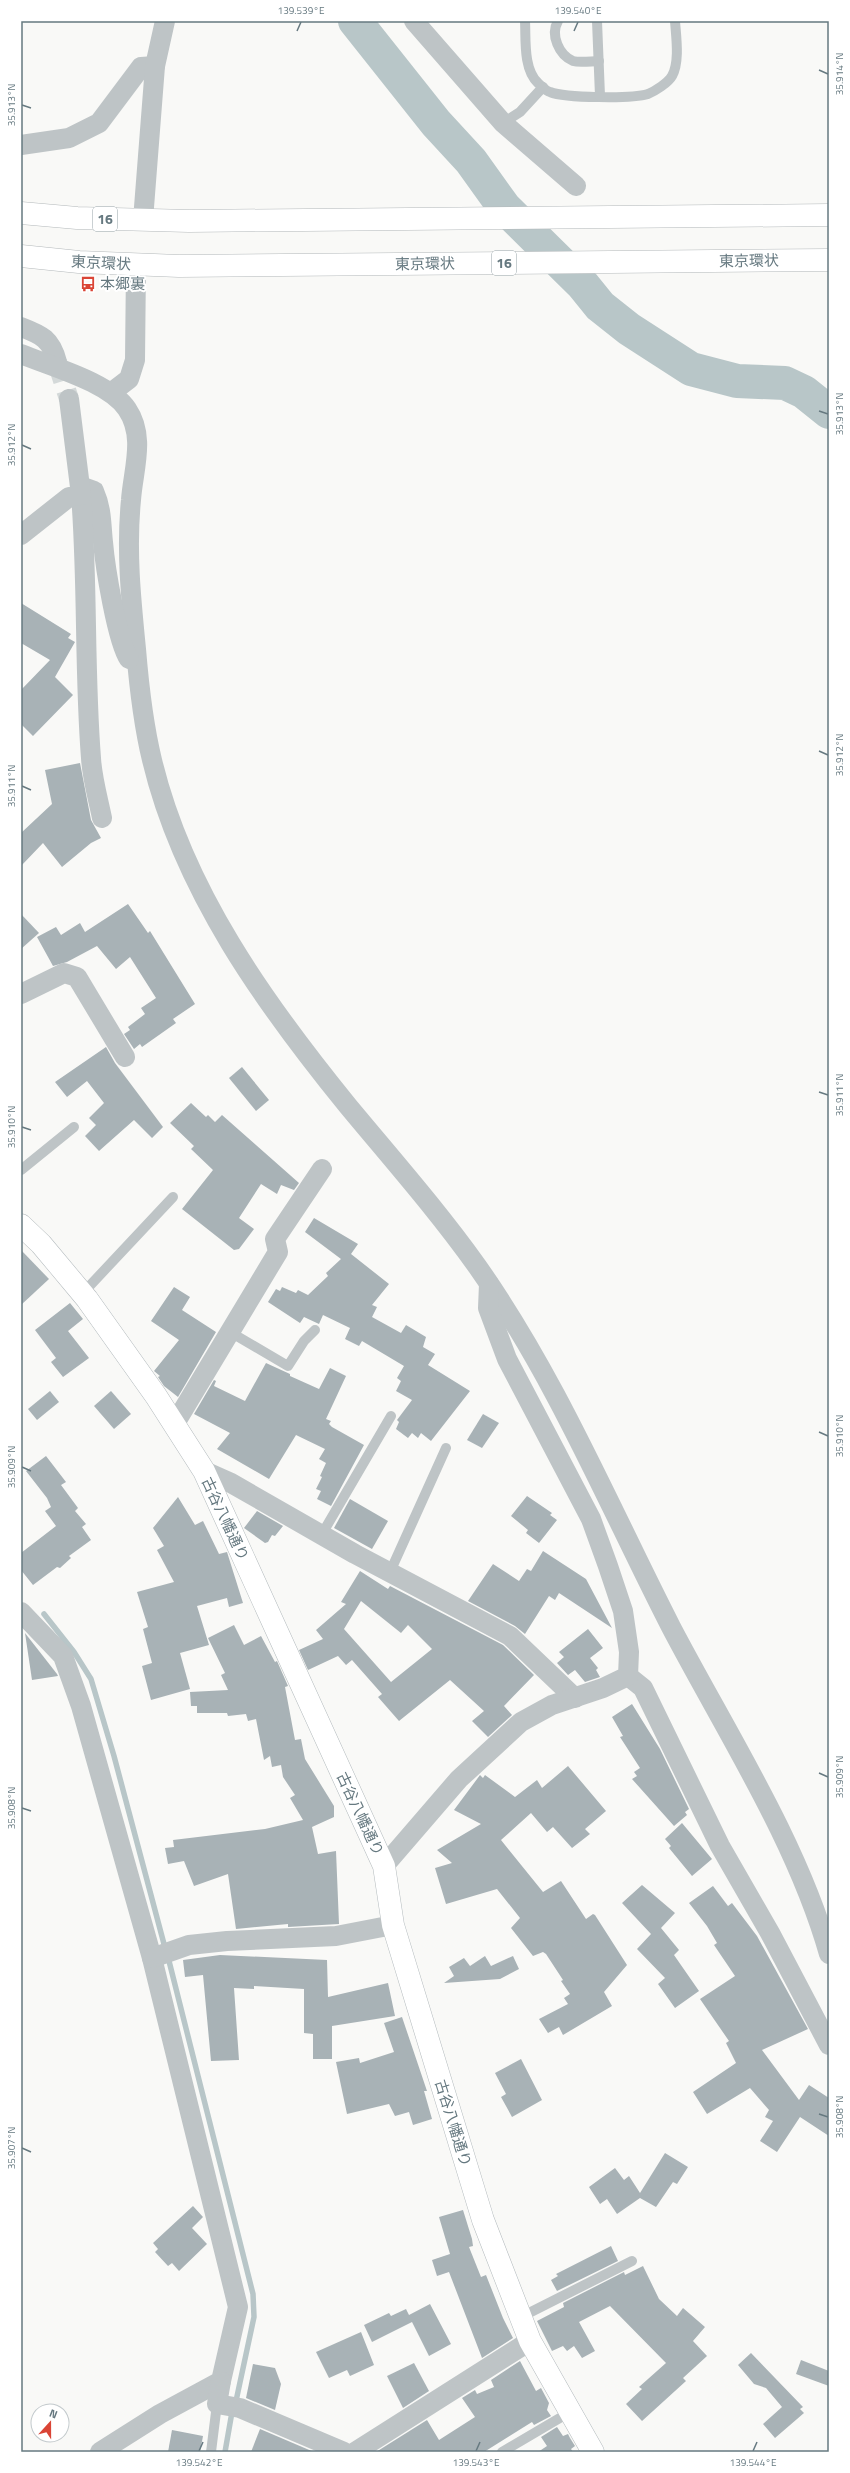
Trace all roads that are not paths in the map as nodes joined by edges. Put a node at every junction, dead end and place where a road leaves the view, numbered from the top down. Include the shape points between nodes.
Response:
1 (165, 21) edge
2 (414, 21) edge
3 (525, 21) edge
4 (558, 21) edge
5 (597, 21) edge
6 (675, 21) edge
7 (599, 61) junction
8 (155, 66) junction
9 (543, 87) junction
10 (600, 96) junction
11 (503, 123) junction
12 (21, 145) edge
13 (576, 186) dead end
14 (21, 213) edge
15 (829, 215) edge
16 (143, 220) junction
17 (21, 256) edge
18 (829, 260) edge
19 (136, 265) junction
20 (21, 327) edge
21 (21, 354) edge
22 (57, 362) tunnel mouth
23 (112, 392) junction
24 (69, 399) tunnel mouth
25 (81, 491) junction
26 (21, 535) edge
27 (138, 673) junction
28 (102, 818) dead end
29 (21, 994) edge
30 (125, 1057) dead end
31 (74, 1127) dead end
32 (322, 1169) dead end
33 (21, 1170) edge
34 (173, 1197) dead end
35 (21, 1225) edge
36 (489, 1284) junction
37 (82, 1294) junction
38 (315, 1330) dead end
39 (230, 1332) junction
40 (390, 1416) dead end
41 (174, 1425) junction
42 (446, 1448) dead end
43 (204, 1472) junction
44 (322, 1534) junction
45 (390, 1572) junction
46 (21, 1612) edge
47 (628, 1676) junction
48 (575, 1698) junction
49 (384, 1866) junction
50 (393, 1925) junction
51 (829, 1954) edge
52 (152, 1958) junction
53 (829, 2045) edge
54 (632, 2261) dead end
55 (519, 2318) junction
56 (530, 2341) junction
57 (221, 2382) junction
58 (217, 2404) junction
59 (570, 2412) junction
60 (100, 2452) edge
61 (211, 2452) edge
62 (344, 2452) edge
63 (355, 2452) edge
64 (502, 2452) edge
65 (593, 2452) edge

1 - 8 street
2 - 11 street
3 - 9 lane via 526,53 537,82
4 - 7 lane via 555,40 566,56 574,61
5 - 7 lane
6 - 10 lane via 676,62 672,76 648,94
7 - 10 lane
8 - 12 street via 141,67 99,123 70,138
8 - 16 street
9 - 10 lane via 550,92
9 - 11 lane via 520,112
11 - 13 street
14 - 16 main road, 16
15 - 16 main road, 16
17 - 19 main road, 東京環状 / 16
18 - 19 main road, 東京環状 / 16
19 - 23 street via 136,360 129,379
20 - 22 street via 37,333 51,343
21 - 23 street
23 - 27 street via 127,409 136,433 138,452 131,496 128,550
24 - 25 street
25 - 26 street via 69,497
25 - 27 street via 94,491 99,503 104,554 120,633 126,654
25 - 28 street via 86,552 86,648 91,760
27 - 36 street via 152,764 178,838 204,895 260,990 288,1029 346,1103 434,1207
29 - 30 street via 64,973 76,977
31 - 33 lane
32 - 39 street via 275,1239 278,1252
34 - 37 lane
35 - 37 main road, 古谷八幡通り via 41,1244
36 - 47 street via 488,1308 507,1359 591,1519 608,1566 623,1611 629,1652
36 - 51 street via 535,1355 644,1573 769,1810 817,1911
37 - 41 main road, 古谷八幡通り
38 - 39 lane via 304,1341 288,1366
39 - 41 street
40 - 44 lane
41 - 43 main road, 古谷八幡通り
42 - 45 lane
43 - 44 street via 231,1483
43 - 49 main road, 古谷八幡通り
44 - 45 street
45 - 48 street via 510,1636
46 - 52 street via 63,1656 81,1706
47 - 48 street
47 - 53 street via 643,1688 720,1846 770,1933
48 - 49 street via 552,1705 521,1722 459,1779
49 - 50 main road, 古谷八幡通り
50 - 52 street via 336,1936 189,1945
50 - 55 main road, 古谷八幡通り via 482,2220
52 - 57 street via 238,2307
54 - 55 lane
55 - 56 main road, 古谷八幡通り
56 - 59 main road, 古谷八幡通り
56 - 63 street
57 - 58 street
57 - 60 street via 160,2414
58 - 61 lane
58 - 62 street via 240,2408
59 - 64 lane
59 - 65 main road, 古谷八幡通り

